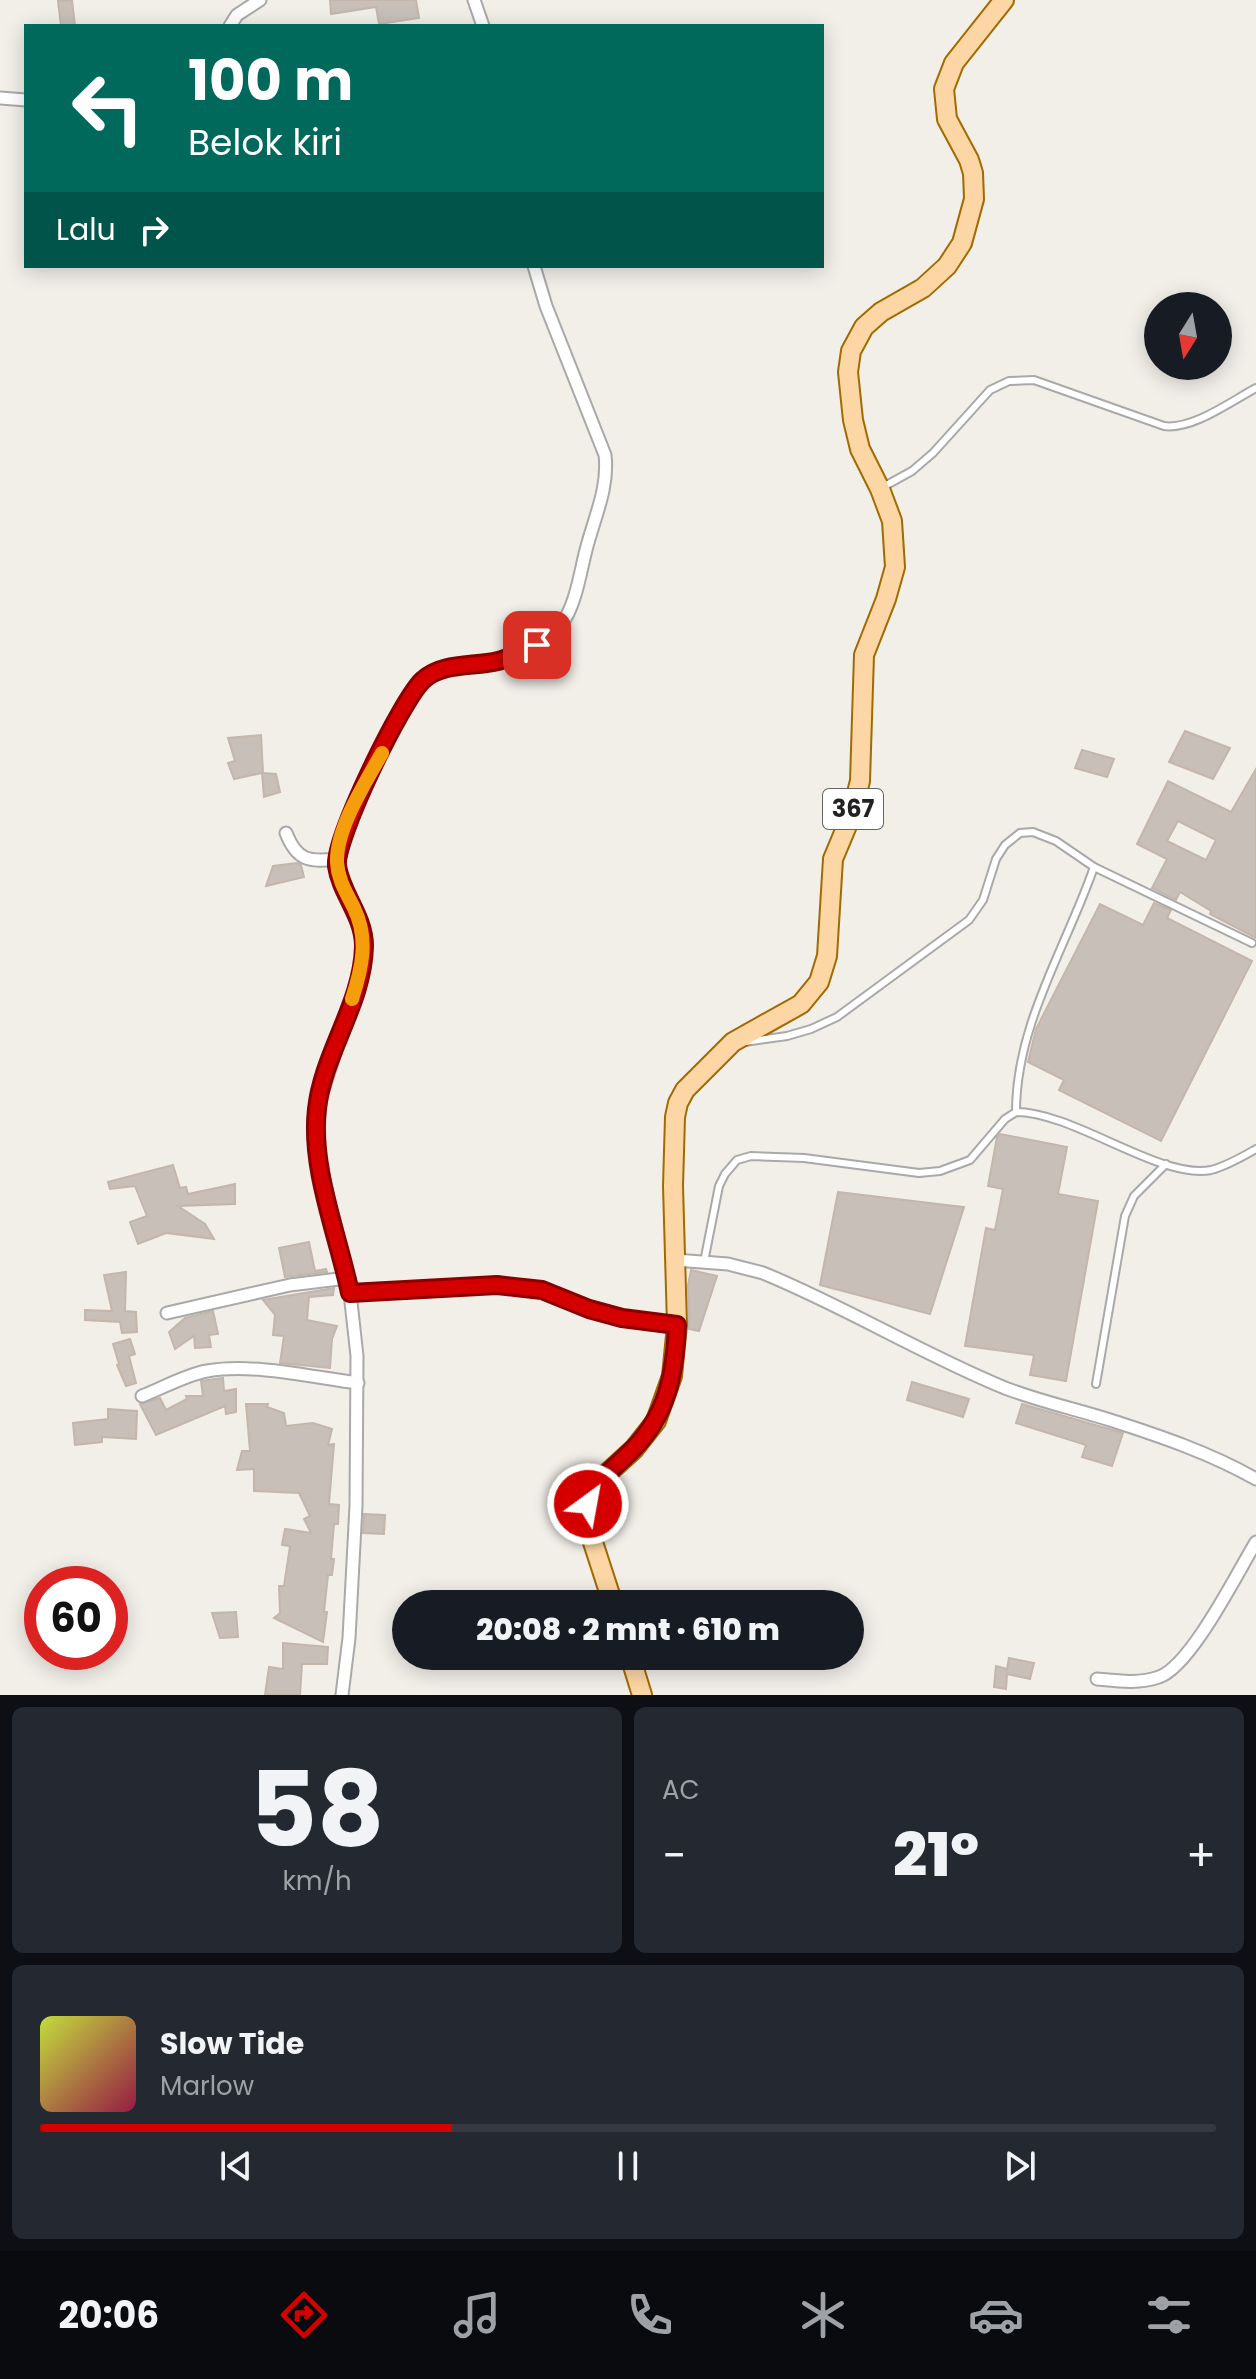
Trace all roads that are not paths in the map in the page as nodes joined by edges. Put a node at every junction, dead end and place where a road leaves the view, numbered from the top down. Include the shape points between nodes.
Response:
1 (260, 0) edge
2 (474, 0) edge
3 (1004, 0) edge
4 (231, 24) edge
5 (482, 24) edge
6 (0, 98) edge
7 (24, 100) edge
8 (534, 268) edge
9 (1256, 388) edge
10 (880, 489) junction
11 (286, 833) dead end
12 (337, 859) junction
13 (1094, 867) junction
14 (1252, 943) dead end
15 (733, 1042) junction
16 (1016, 1112) junction
17 (1256, 1149) edge
18 (1166, 1164) junction
19 (675, 1260) junction
20 (704, 1262) junction
21 (347, 1278) junction
22 (350, 1293) junction
23 (167, 1313) dead end
24 (677, 1325) junction
25 (358, 1383) junction
26 (1096, 1384) dead end
27 (142, 1396) dead end
28 (1256, 1479) edge
29 (1256, 1542) edge
30 (608, 1590) edge
31 (634, 1670) edge
32 (1097, 1679) dead end
33 (342, 1695) edge
34 (642, 1695) edge

1 - 4 street
2 - 5 street
3 - 10 main road, 367 via 954,63 944,89 947,119 973,173 974,199 962,243 923,288 864,327 851,351 853,420 860,449
6 - 7 street
8 - 12 street via 606,464 603,495 574,595 562,623 537,645 501,661 439,670 419,684 355,804
9 - 10 lane via 1174,428 1034,380 1009,381 990,390 912,471
10 - 15 main road, 367 via 892,521 895,567 864,655 860,781 833,859 823,972 801,1004
11 - 12 street via 303,857
12 - 21 street via 364,947 321,1090 317,1133
13 - 14 lane
13 - 15 lane via 1056,841 1020,833 996,859 983,900 969,920 837,1017 787,1036
13 - 16 lane via 1026,1038
15 - 19 main road, 367 via 685,1090 676,1110
16 - 18 lane via 1056,1120
16 - 20 lane via 970,1160 940,1171 804,1158 737,1160 719,1186
17 - 18 lane via 1209,1170
18 - 26 lane via 1134,1196 1125,1216
19 - 20 street
19 - 24 main road, 367
20 - 28 street via 763,1273 992,1382 1178,1443
21 - 22 street
21 - 23 street via 290,1285
22 - 24 street via 521,1287 622,1318
22 - 25 street
24 - 30 main road, 367 via 672,1376 656,1421 600,1480 588,1504 589,1530
25 - 27 street via 220,1370
25 - 33 street via 356,1506
29 - 32 street via 1195,1643 1171,1670 1130,1682
31 - 34 main road

